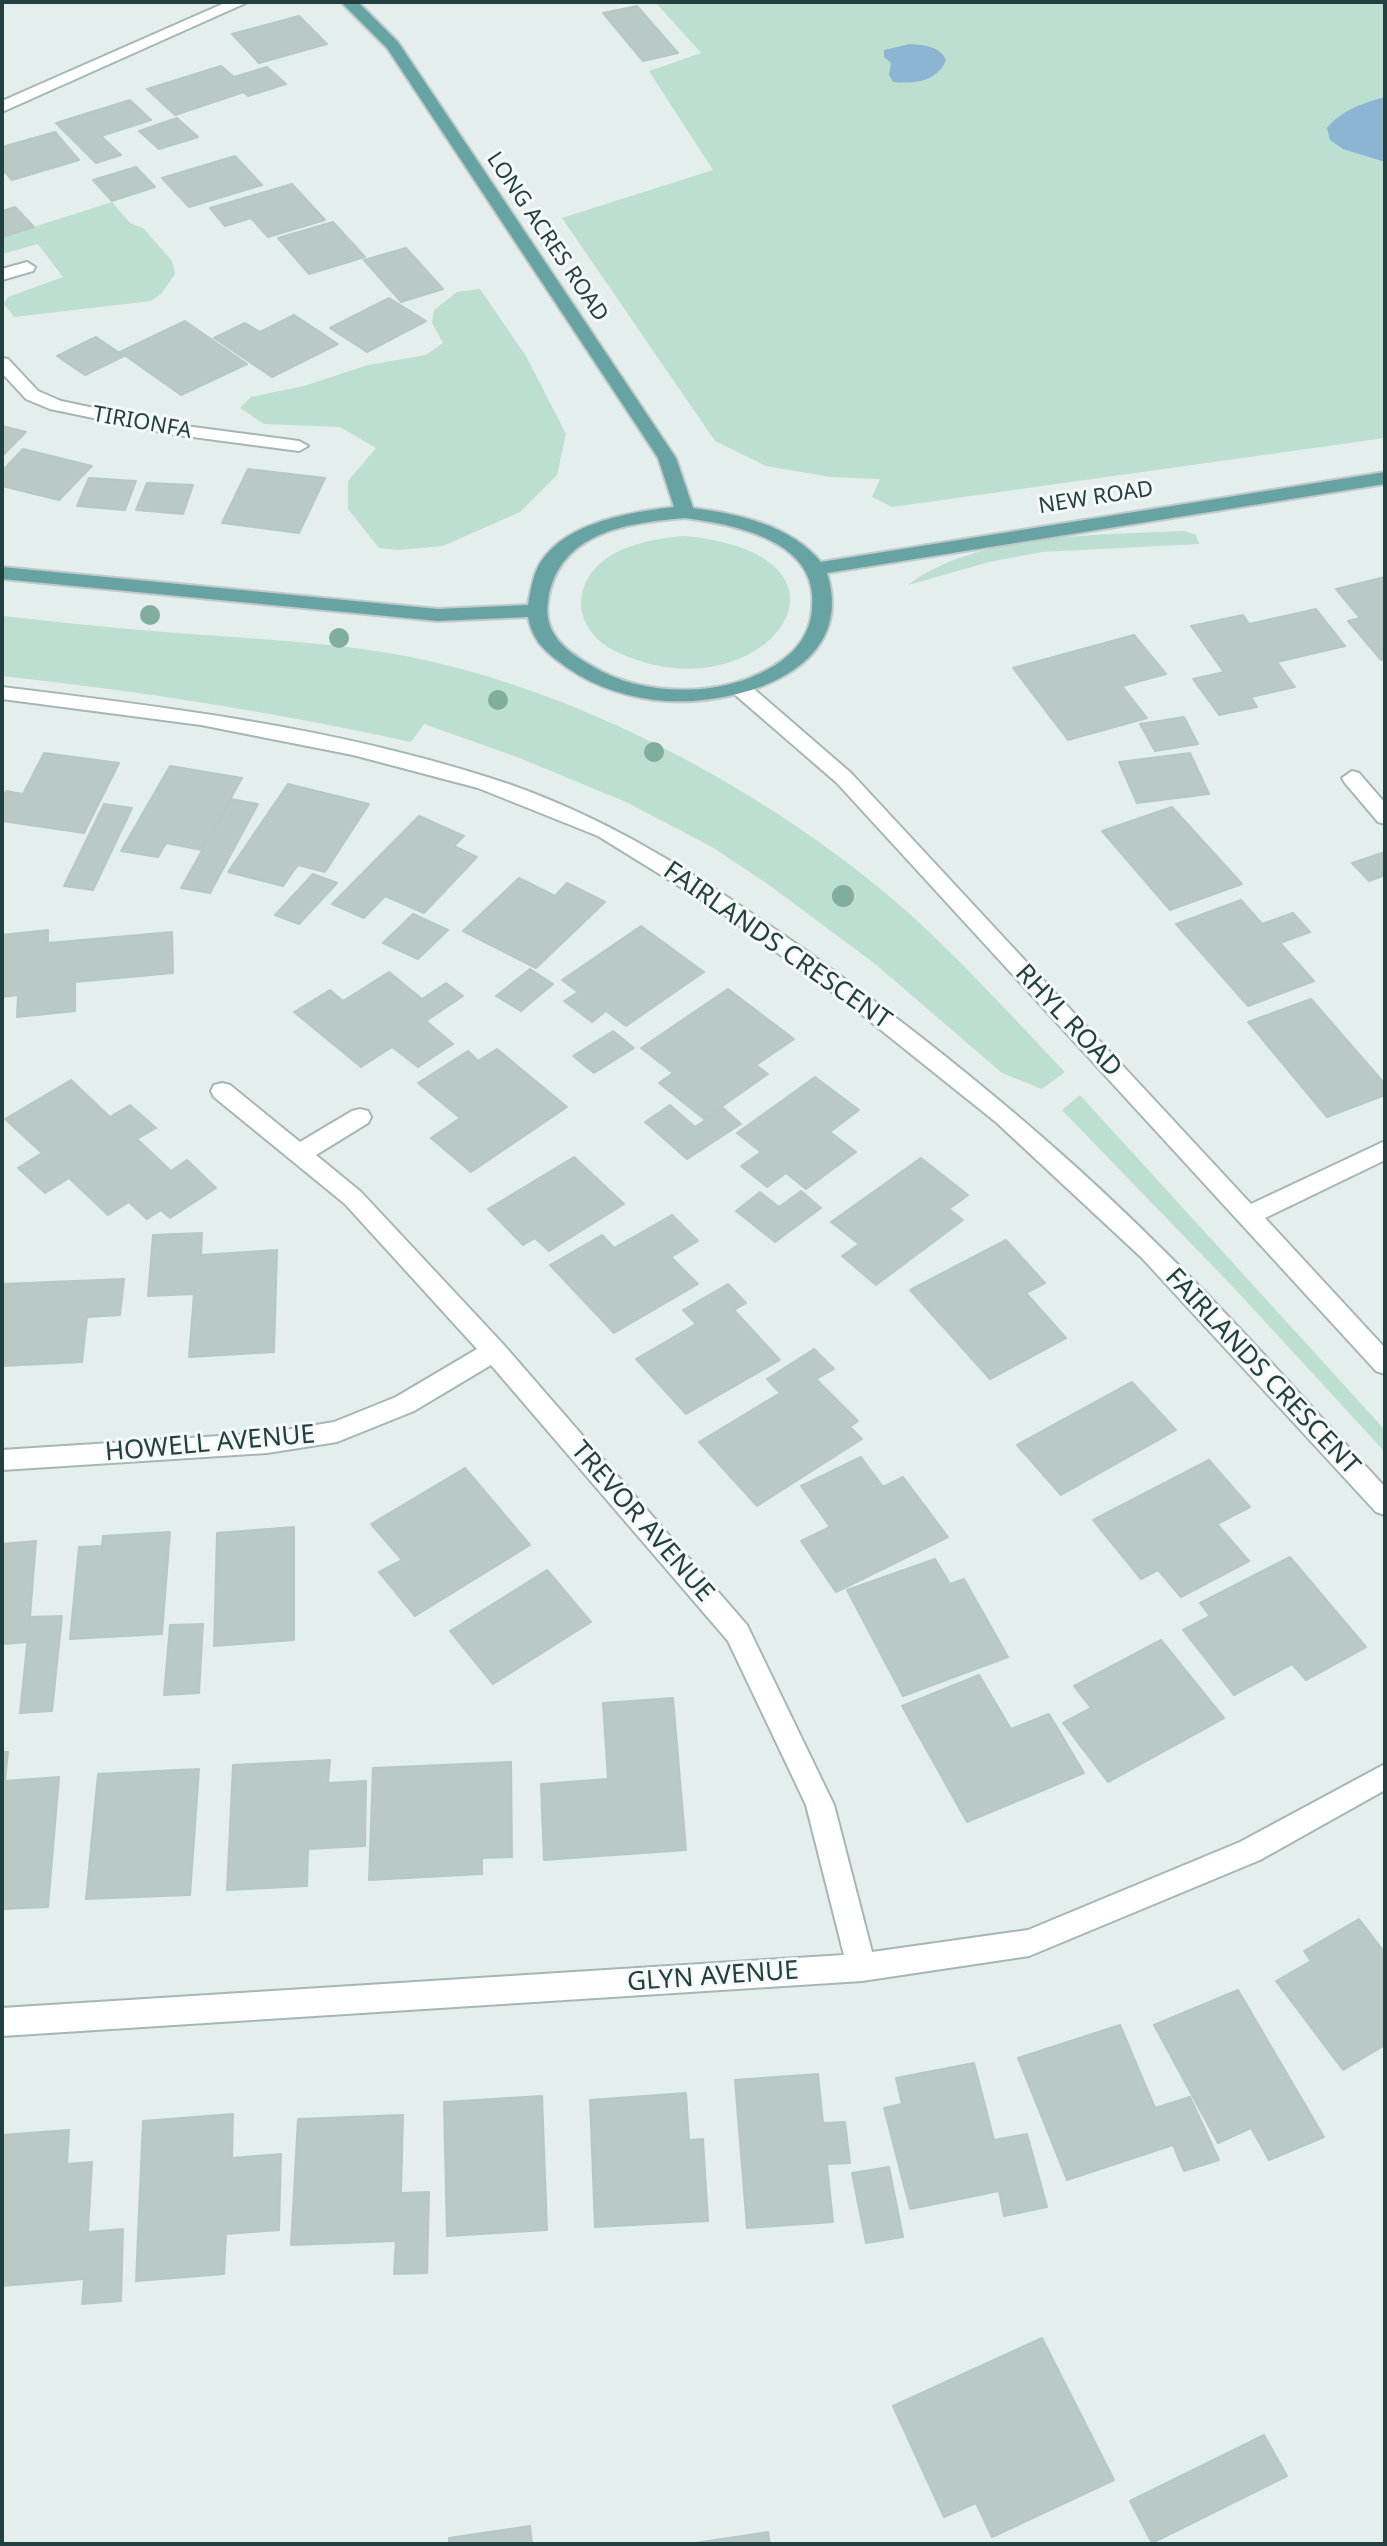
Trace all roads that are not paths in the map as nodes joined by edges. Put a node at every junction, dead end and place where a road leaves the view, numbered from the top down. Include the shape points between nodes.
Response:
1 (240, 2) edge
2 (349, 2) edge
3 (2, 107) edge
4 (27, 267) dead end
5 (2, 275) edge
6 (2, 363) edge
7 (299, 446) dead end
8 (1385, 478) edge
9 (685, 512) junction
10 (816, 569) junction
11 (2, 573) edge
12 (535, 611) junction
13 (740, 688) junction
14 (2, 693) edge
15 (1352, 778) dead end
16 (1385, 817) edge
17 (222, 1091) dead end
18 (360, 1117) dead end
19 (1385, 1150) edge
20 (299, 1154) junction
21 (1248, 1216) junction
22 (494, 1351) junction
23 (1385, 1364) edge
24 (2, 1460) edge
25 (1385, 1504) edge
26 (1385, 1776) edge
27 (862, 1967) junction
28 (2, 2022) edge

1 - 3 street
2 - 9 main road, LONG ACRES ROAD via 393,45 650,432 667,458
4 - 5 street
6 - 7 street, TIRIONFA via 32,395 56,405 170,429
8 - 10 main road, NEW ROAD
9 - 10 main road via 729,517 773,533 795,546
9 - 12 main road via 637,517 575,541 547,567
10 - 13 main road via 826,599 815,639 787,667
11 - 12 main road via 438,615
12 - 13 main road via 546,641 583,673 628,690 689,695
13 - 21 street, RHYL ROAD via 844,778
14 - 25 street, FAIRLANDS CRESCENT via 201,718 353,748 485,783 605,831 729,907 859,1000 1005,1117 1150,1251
15 - 16 street
17 - 20 street, TREVOR AVENUE
18 - 20 street
19 - 21 street
20 - 22 street, TREVOR AVENUE via 353,1198
21 - 23 street, RHYL ROAD
22 - 24 street, HOWELL AVENUE via 405,1404 337,1432 267,1443
22 - 27 street, TREVOR AVENUE via 738,1633 820,1805
26 - 27 street, GLYN AVENUE via 1250,1851 1029,1943
27 - 28 street, GLYN AVENUE

